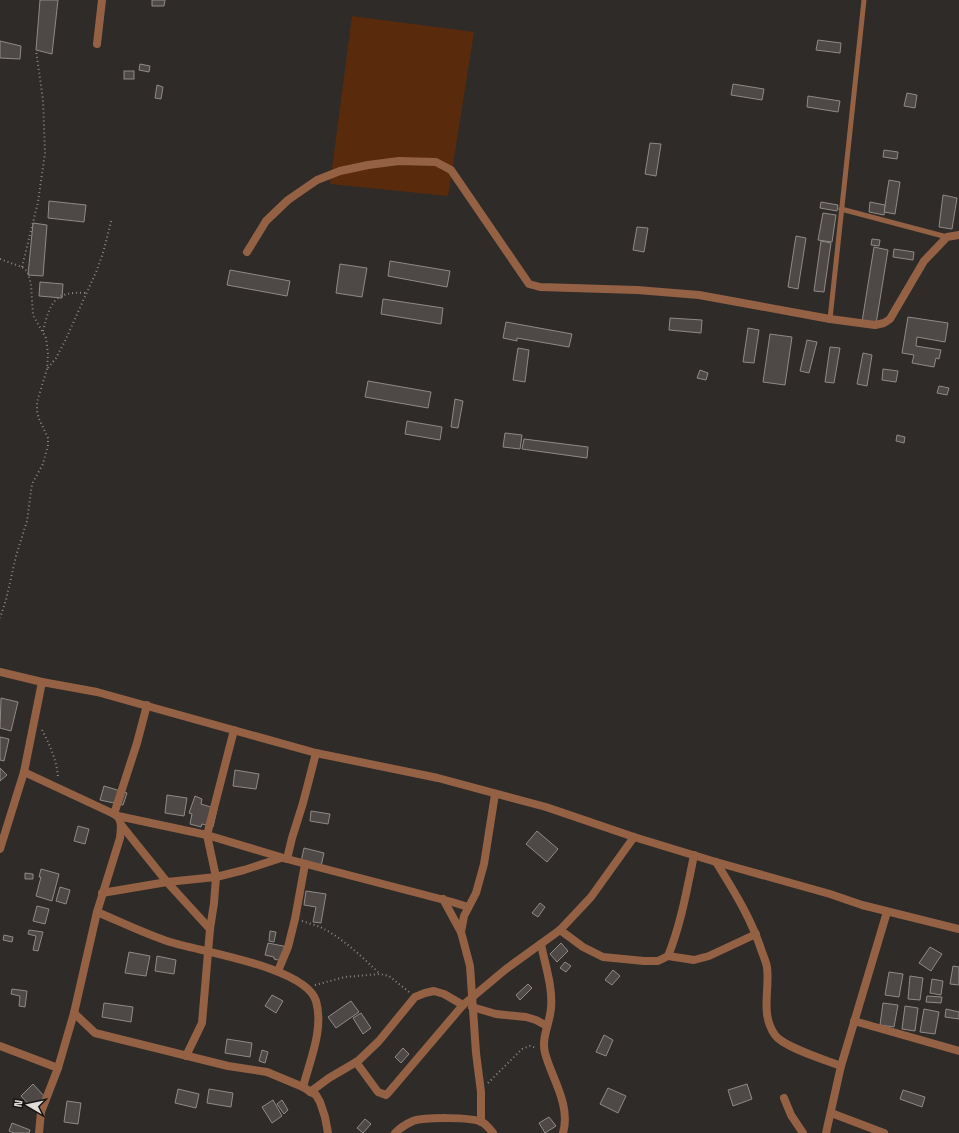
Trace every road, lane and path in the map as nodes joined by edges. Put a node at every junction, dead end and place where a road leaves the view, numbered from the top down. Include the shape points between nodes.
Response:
1 (102, 0) edge
2 (864, 0) edge
3 (97, 44) dead end
4 (36, 50) dead end
5 (841, 209) junction
6 (112, 218) dead end
7 (959, 235) edge
8 (947, 237) junction
9 (247, 252) dead end
10 (0, 259) edge
11 (22, 267) junction
12 (86, 293) junction
13 (830, 319) junction
14 (43, 332) junction
15 (47, 369) junction
16 (0, 618) edge
17 (0, 672) edge
18 (42, 682) junction
19 (146, 706) junction
20 (36, 719) junction
21 (234, 730) junction
22 (316, 753) junction
23 (24, 772) junction
24 (59, 790) junction
25 (494, 794) junction
26 (116, 815) junction
27 (122, 826) junction
28 (207, 836) junction
29 (634, 837) junction
30 (0, 849) edge
31 (694, 855) junction
32 (285, 859) junction
33 (716, 862) junction
34 (305, 864) junction
35 (216, 877) junction
36 (167, 882) junction
37 (102, 893) junction
38 (443, 899) junction
39 (468, 907) junction
40 (97, 912) junction
41 (887, 912) junction
42 (295, 919) junction
43 (210, 929) junction
44 (959, 929) edge
45 (560, 930) junction
46 (461, 932) junction
47 (756, 934) junction
48 (541, 944) junction
49 (208, 951) junction
50 (668, 956) junction
51 (278, 971) junction
52 (380, 974) junction
53 (308, 987) junction
54 (415, 997) junction
55 (472, 997) junction
56 (463, 1005) junction
57 (472, 1007) junction
58 (74, 1013) junction
59 (854, 1021) junction
60 (547, 1026) junction
61 (0, 1046) edge
62 (959, 1051) edge
63 (545, 1052) junction
64 (186, 1056) junction
65 (356, 1062) junction
66 (841, 1066) junction
67 (58, 1068) junction
68 (302, 1087) junction
69 (310, 1092) junction
70 (481, 1092) junction
71 (784, 1098) dead end
72 (831, 1112) junction
73 (481, 1122) junction
74 (39, 1133) edge
75 (328, 1133) edge
76 (395, 1133) edge
77 (493, 1133) edge
78 (563, 1133) edge
79 (802, 1133) edge
80 (826, 1133) edge
81 (884, 1133) edge

1 - 3 street
2 - 5 lane
4 - 11 path via 43,100 45,153 38,202
5 - 8 lane
5 - 13 lane
6 - 12 path via 97,270
7 - 8 street
8 - 13 street via 924,261 890,319 875,325
9 - 13 street via 266,222 288,200 317,180 340,171 368,165 436,162 452,170 529,284 540,287 699,295
10 - 11 path
11 - 14 path via 28,272 31,285 33,315
12 - 14 path via 71,292 57,298 46,317
12 - 15 path via 65,341
14 - 15 path via 48,354
15 - 16 path via 36,410 48,438 48,445 43,464 32,484 28,521
17 - 18 street
18 - 19 street via 98,692
18 - 20 street
19 - 21 street
19 - 26 street
20 - 23 street
20 - 24 path via 57,768
21 - 22 street
21 - 28 street
22 - 25 street via 438,778
22 - 32 street
23 - 24 street
23 - 30 street
24 - 26 street
25 - 29 street via 546,807
25 - 39 street via 484,864 476,893
26 - 27 street
26 - 28 street
27 - 36 street
27 - 37 street
28 - 32 street
28 - 35 street
29 - 31 street
29 - 45 street via 591,897
31 - 33 street
31 - 50 street via 679,922
32 - 34 street
32 - 35 street
33 - 41 street
33 - 47 street
34 - 38 street
34 - 42 street
35 - 36 street
35 - 43 street
36 - 37 street
36 - 43 street
37 - 40 street
38 - 39 street
38 - 46 street
39 - 46 street
40 - 49 street via 170,942
40 - 58 street
41 - 44 street
41 - 59 street
42 - 51 street via 288,947
42 - 52 path via 330,932 360,954
43 - 49 street
45 - 48 street
45 - 50 street via 583,947 603,957 658,961
46 - 55 street via 470,966
47 - 50 street via 702,958 694,960
47 - 66 street via 767,967 766,1009 769,1024 776,1036 786,1044
48 - 55 street via 506,968
48 - 60 street via 550,990 551,1008
49 - 51 street
49 - 64 street via 202,1023
51 - 53 street
52 - 53 path via 345,977
52 - 54 path via 389,976
53 - 68 street via 316,999 319,1015 317,1033
54 - 56 street via 434,991
54 - 65 street via 379,1041
55 - 56 street
55 - 57 street
56 - 65 street via 386,1094 378,1092
57 - 60 street via 496,1014 526,1017
57 - 70 street
58 - 64 street via 95,1033
58 - 67 street
59 - 62 street
59 - 66 street
60 - 63 street
61 - 67 street
63 - 70 path via 534,1047 522,1049
63 - 78 street via 561,1092
64 - 68 street via 267,1072
65 - 69 street
66 - 72 street
67 - 74 street via 41,1112
68 - 69 street
69 - 75 street via 316,1095 320,1102
70 - 73 street
71 - 79 street
72 - 80 street
72 - 81 street
73 - 76 street via 474,1119 425,1118 414,1120
73 - 77 street

